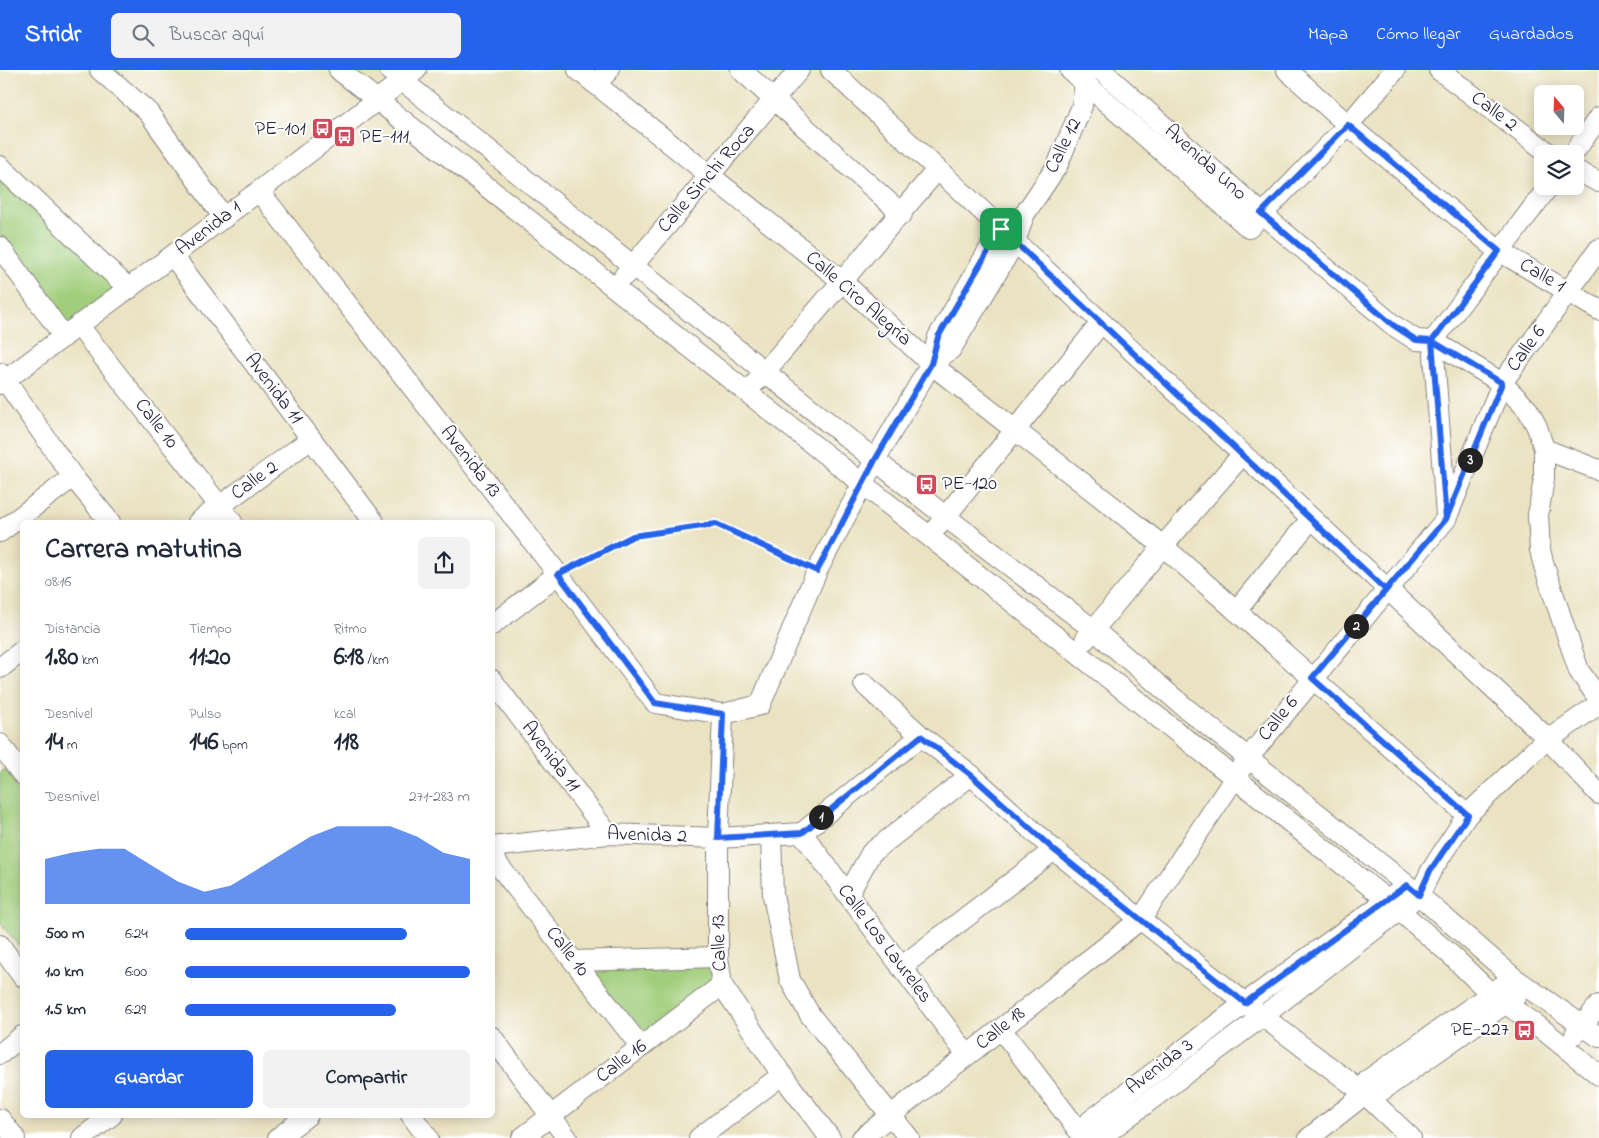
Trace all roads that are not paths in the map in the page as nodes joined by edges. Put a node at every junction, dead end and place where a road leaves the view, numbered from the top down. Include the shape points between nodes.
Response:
1 (100, 70) edge
2 (339, 70) edge
3 (578, 70) edge
4 (740, 70) edge
5 (799, 70) edge
6 (831, 70) edge
7 (1070, 70) edge
8 (1101, 70) edge
9 (1287, 70) edge
10 (1395, 70) edge
11 (1439, 70) edge
12 (402, 74) edge
13 (602, 77) edge
14 (1086, 77) edge
15 (377, 100) junction
16 (774, 100) junction
17 (1599, 117) edge
18 (1348, 125) junction
19 (1538, 145) edge
20 (1579, 145) edge
21 (0, 166) edge
22 (937, 170) junction
23 (1584, 174) edge
24 (709, 175) junction
25 (1599, 182) edge
26 (260, 192) junction
27 (1542, 195) edge
28 (902, 214) junction
29 (224, 218) junction
30 (1255, 221) junction
31 (1008, 236) junction
32 (0, 247) edge
33 (1599, 249) edge
34 (1499, 251) junction
35 (173, 256) junction
36 (633, 265) junction
37 (842, 281) junction
38 (615, 288) junction
39 (128, 289) junction
40 (1568, 290) junction
41 (1599, 310) edge
42 (1101, 323) junction
43 (72, 331) junction
44 (1432, 341) junction
45 (931, 364) junction
46 (765, 371) junction
47 (2, 379) edge
48 (1502, 383) junction
49 (748, 392) junction
50 (1016, 430) junction
51 (311, 439) junction
52 (1544, 449) junction
53 (1242, 455) junction
54 (875, 460) junction
55 (1599, 470) edge
56 (73, 477) junction
57 (863, 483) junction
58 (220, 506) junction
59 (946, 517) junction
60 (1311, 519) junction
61 (1446, 519) junction
62 (108, 520) edge
63 (201, 520) edge
64 (230, 520) edge
65 (372, 520) edge
66 (0, 532) edge
67 (930, 537) junction
68 (1163, 546) junction
69 (558, 574) junction
70 (1386, 590) junction
71 (1236, 611) junction
72 (495, 623) edge
73 (1094, 630) junction
74 (1075, 652) junction
75 (20, 653) edge
76 (0, 668) edge
77 (1312, 678) junction
78 (495, 684) edge
79 (864, 684) dead end
80 (1599, 699) edge
81 (1599, 704) edge
82 (723, 714) junction
83 (921, 736) junction
84 (1548, 740) junction
85 (0, 744) edge
86 (1248, 758) junction
87 (20, 771) edge
88 (971, 775) junction
89 (1235, 778) junction
90 (1599, 794) edge
91 (1468, 815) junction
92 (802, 833) junction
93 (608, 834) junction
94 (771, 836) junction
95 (718, 838) junction
96 (495, 847) edge
97 (1054, 850) junction
98 (495, 861) edge
99 (1413, 890) junction
100 (848, 895) junction
101 (1394, 906) junction
102 (1141, 919) junction
103 (0, 945) edge
104 (718, 958) junction
105 (574, 961) junction
106 (901, 967) junction
107 (20, 973) edge
108 (1521, 982) junction
109 (722, 986) junction
110 (1498, 998) junction
111 (1245, 1003) junction
112 (1599, 1005) edge
113 (1263, 1016) junction
114 (1582, 1025) junction
115 (1001, 1029) junction
116 (1599, 1037) edge
117 (20, 1038) edge
118 (495, 1041) edge
119 (641, 1047) junction
120 (1564, 1048) junction
121 (0, 1054) edge
122 (967, 1056) junction
123 (782, 1074) junction
124 (1599, 1075) edge
125 (1365, 1094) junction
126 (891, 1115) junction
127 (550, 1116) junction
128 (108, 1118) edge
129 (304, 1118) edge
130 (413, 1118) edge
131 (0, 1119) edge
132 (1318, 1135) edge
133 (15, 1138) edge
134 (82, 1138) edge
135 (278, 1138) edge
136 (428, 1138) edge
137 (522, 1138) edge
138 (567, 1138) edge
139 (699, 1138) edge
140 (830, 1138) edge
141 (862, 1138) edge
142 (909, 1138) edge
143 (1085, 1138) edge
144 (1092, 1138) edge
145 (1412, 1138) edge

1 - 29 street via 148,112
2 - 15 street
3 - 13 street, Calle Ciro Alegría
4 - 16 street
5 - 16 street, Calle Sinchi Roca
6 - 22 street
7 - 14 street, Avenida Uno
8 - 30 street, Avenida Uno
9 - 18 street
10 - 18 street
11 - 19 street, Calle 2
12 - 15 street, Avenida 1
12 - 36 street
13 - 24 street, Calle Ciro Alegría
14 - 30 street, Avenida Uno
14 - 31 street, Calle 12 via 1082,106 1057,166
15 - 26 street, Avenida 1
15 - 38 street
16 - 24 street, Calle Sinchi Roca
16 - 28 street
17 - 20 street
18 - 30 street
18 - 34 street, Calle 1
21 - 39 street
22 - 28 street
22 - 31 street
23 - 25 street
24 - 36 street, Calle Sinchi Roca
24 - 37 street, Calle Ciro Alegría
26 - 29 street, Avenida 1
26 - 69 street, Avenida 13
27 - 34 street
28 - 37 street
29 - 35 street, Avenida 1
30 - 44 street, Avenida Uno via 1393,325 1416,340
31 - 42 street
31 - 45 street via 938,337
32 - 43 street, Calle 10
33 - 40 street, Calle 6
34 - 40 street, Calle 1
34 - 44 street
35 - 39 street, Avenida 1
35 - 51 street, Avenida 11
36 - 38 street, Calle Sinchi Roca
36 - 46 street
37 - 45 street, Calle Ciro Alegría
37 - 46 street
38 - 49 street
39 - 43 street, Avenida 1
40 - 41 street, Calle 1
40 - 48 street, Calle 6
42 - 50 street
42 - 53 street
43 - 47 street, Avenida 1
43 - 58 street, Calle 10
44 - 48 street, Avenida Uno
44 - 61 street
45 - 50 street, Calle Ciro Alegría
45 - 54 street
46 - 49 street
46 - 54 street
47 - 56 street
48 - 52 street, Avenida Uno via 1528,410
48 - 61 street, Calle 6
49 - 57 street
50 - 59 street
50 - 68 street, Calle Ciro Alegría
51 - 58 street, Calle 2
51 - 65 street, Avenida 11
52 - 55 street
52 - 80 street, Avenida Uno via 1544,479 1538,515 1540,550 1579,671
53 - 60 street
53 - 68 street
54 - 57 street
54 - 59 street
56 - 62 street
56 - 66 street
57 - 67 street
57 - 82 street via 817,571 760,704
58 - 63 street, Calle 2
58 - 64 street, Calle 10
59 - 67 street
59 - 73 street
60 - 70 street
60 - 71 street
61 - 70 street, Calle 6
67 - 74 street
68 - 71 street, Calle Ciro Alegría
68 - 73 street
69 - 72 street
69 - 82 street, Avenida 13 via 655,703
70 - 77 street, Calle 6
70 - 84 street
71 - 77 street, Calle Ciro Alegría
73 - 74 street
73 - 86 street
74 - 89 street
75 - 76 street
77 - 86 street, Calle 6
77 - 91 street, Calle Ciro Alegría
78 - 93 street, Avenida 11
79 - 83 street
81 - 84 street
82 - 95 street, Calle 13
83 - 88 street
83 - 92 street
84 - 90 street
84 - 91 street
85 - 87 street
86 - 89 street, Calle 6
86 - 99 street
88 - 97 street
88 - 100 street via 871,853
89 - 101 street
89 - 102 street, Calle 6
91 - 99 street
92 - 94 street, Avenida 2
92 - 100 street, Calle Los Laureles
93 - 95 street, Avenida 2
93 - 96 street, Avenida 2
94 - 95 street, Avenida 2
94 - 126 street via 773,895 790,980 810,1015
95 - 104 street, Calle 13
97 - 102 street
97 - 106 street
98 - 105 street, Calle 10
99 - 101 street
99 - 108 street
100 - 106 street, Calle Los Laureles
101 - 110 street
101 - 111 street, Avenida 3
101 - 113 street, Avenida 3
102 - 111 street
102 - 115 street, Calle 18
103 - 107 street
104 - 105 street
104 - 109 street, Calle 13
105 - 119 street, Calle 10
106 - 122 street, Calle Los Laureles
108 - 110 street
108 - 114 street
109 - 119 street, Calle 16
109 - 123 street, Calle 13
110 - 120 street
110 - 125 street via 1377,1094
111 - 113 street
111 - 143 street, Avenida 3 via 1090,1121
112 - 114 street
113 - 125 street
113 - 144 street, Avenida 3 via 1101,1137
114 - 116 street
114 - 120 street
115 - 122 street, Calle 18
115 - 143 street
117 - 121 street
118 - 127 street
119 - 127 street, Calle 16
120 - 124 street
122 - 126 street, Calle 18
123 - 139 street
123 - 140 street, Calle 13
125 - 132 street
125 - 145 street
126 - 141 street, Calle 18
126 - 142 street
127 - 137 street, Calle 16
127 - 138 street
128 - 134 street
129 - 135 street
130 - 136 street
131 - 133 street

